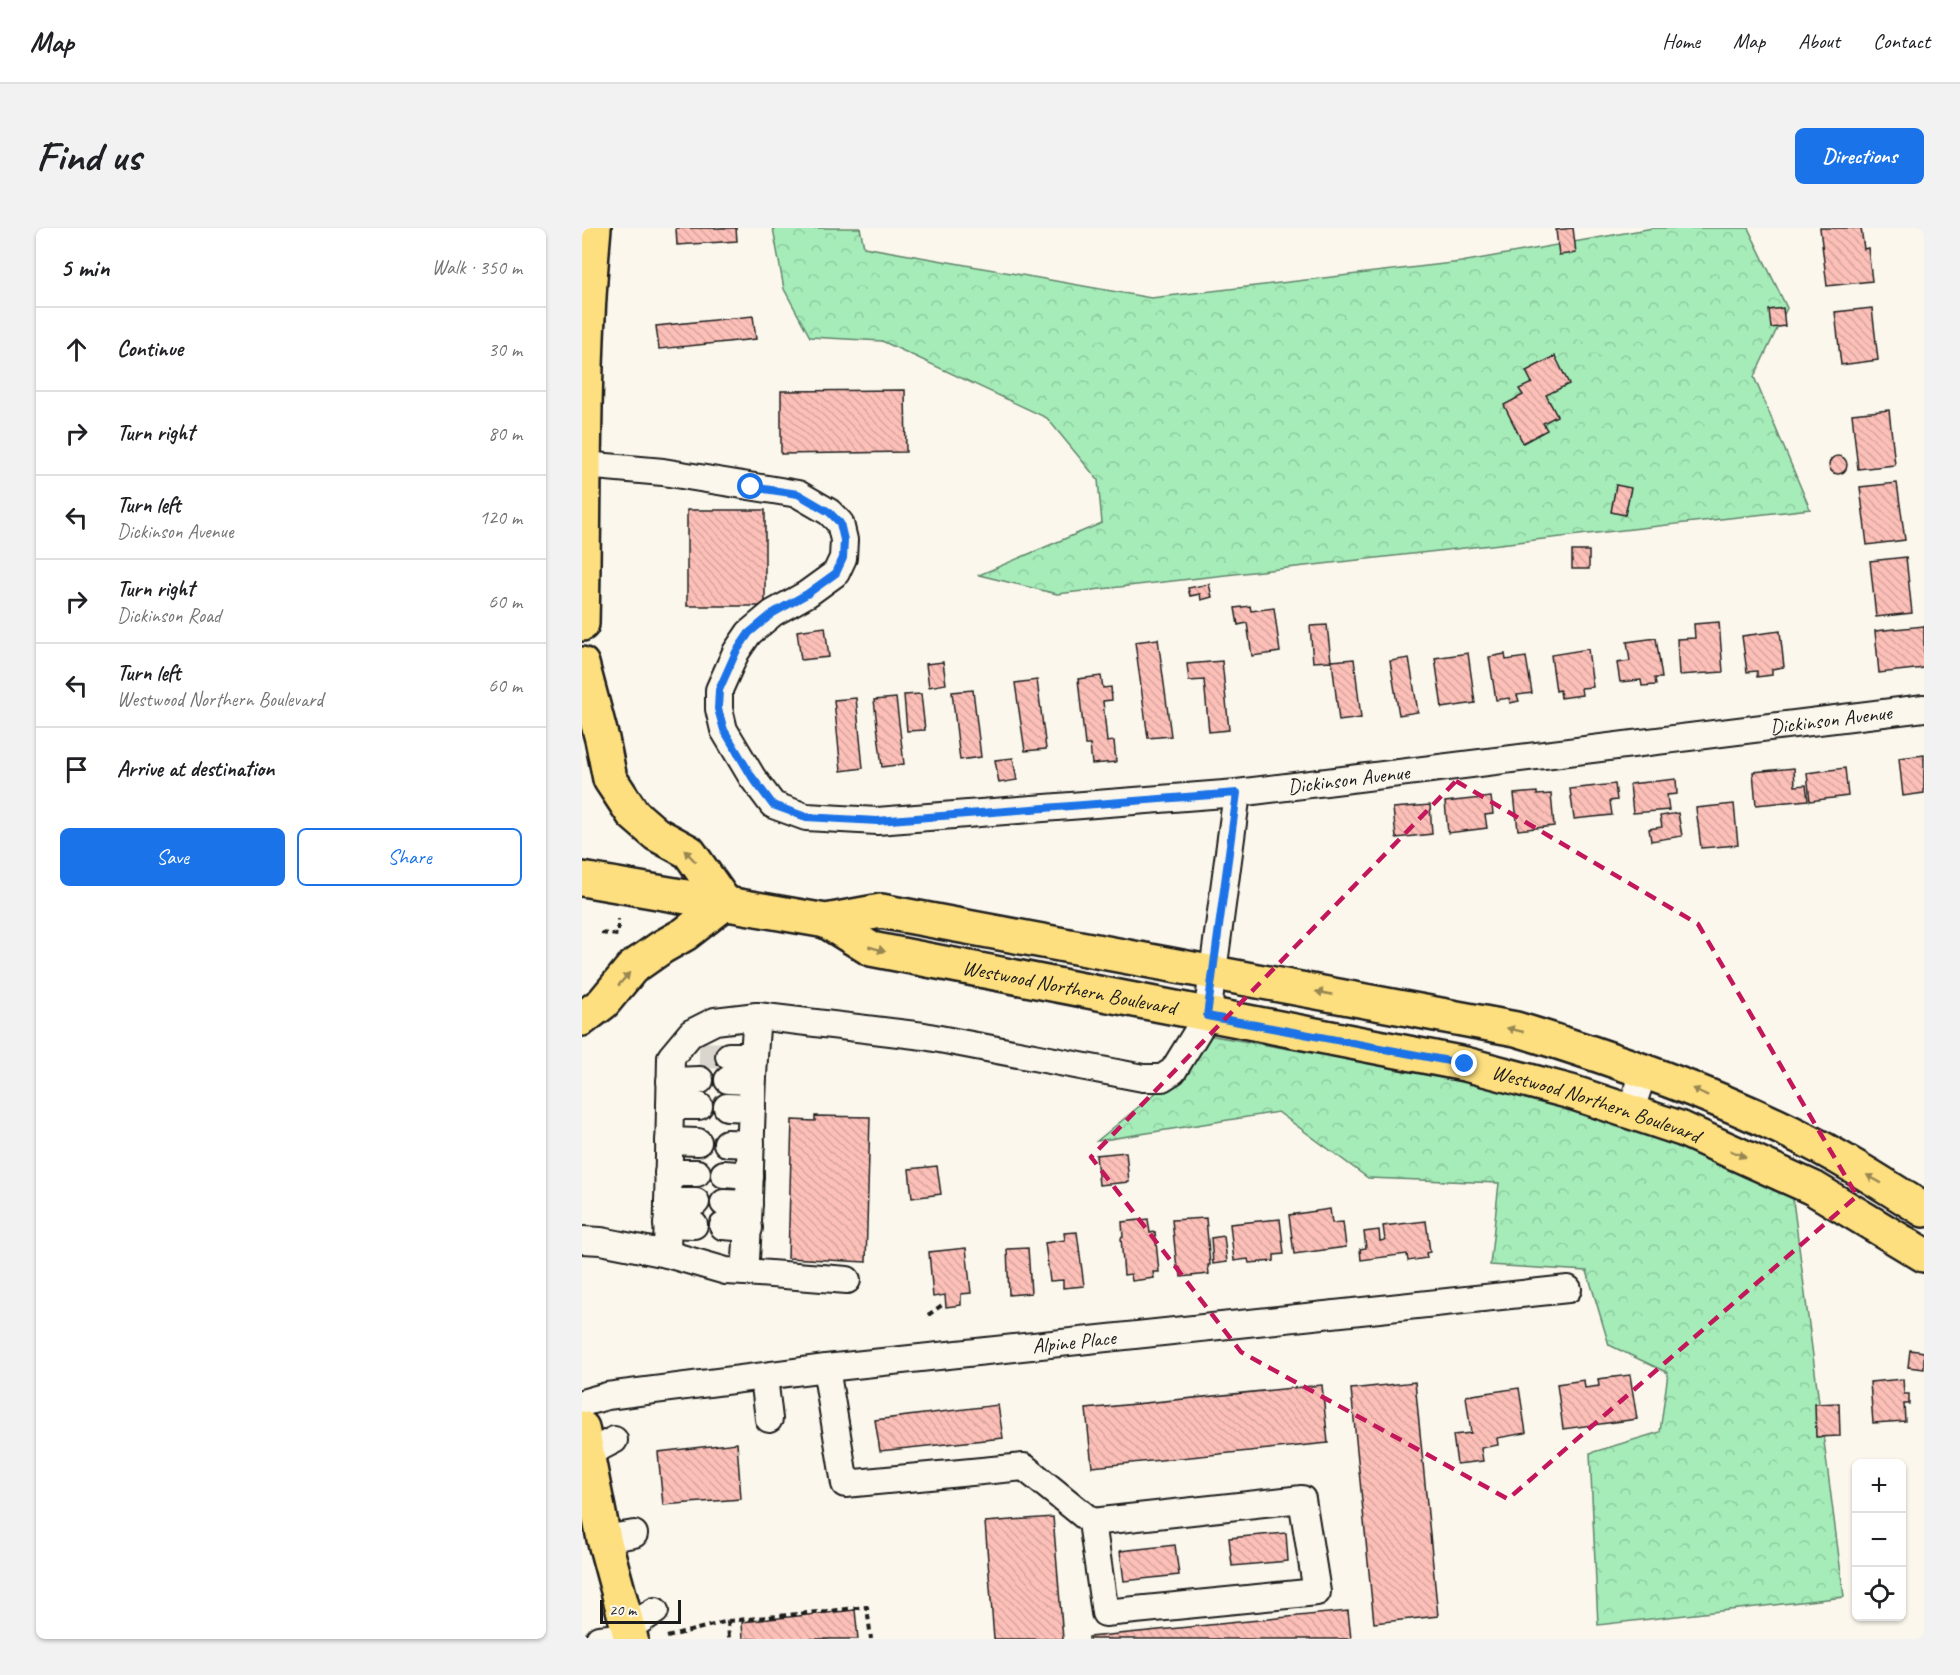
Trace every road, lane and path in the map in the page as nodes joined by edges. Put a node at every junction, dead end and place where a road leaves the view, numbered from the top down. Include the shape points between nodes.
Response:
1 (594, 228) edge
2 (584, 465) junction
3 (583, 557) edge
4 (582, 624) edge
5 (582, 664) edge
6 (1924, 708) edge
7 (1237, 793) junction
8 (582, 879) edge
9 (725, 903) junction
10 (618, 919) dead end
11 (826, 921) junction
12 (601, 933) dead end
13 (1214, 972) junction
14 (757, 1016) junction
15 (1207, 1016) junction
16 (582, 1020) edge
17 (699, 1067) tunnel mouth
18 (670, 1069) junction
19 (1644, 1071) junction
20 (670, 1106) junction
21 (699, 1106) dead end
22 (1630, 1112) junction
23 (669, 1141) junction
24 (698, 1142) dead end
25 (668, 1173) junction
26 (697, 1173) dead end
27 (724, 1174) dead end
28 (750, 1176) junction
29 (1924, 1210) edge
30 (668, 1213) junction
31 (695, 1214) dead end
32 (724, 1214) dead end
33 (749, 1216) junction
34 (582, 1240) edge
35 (667, 1254) junction
36 (1924, 1256) edge
37 (745, 1272) junction
38 (847, 1280) dead end
39 (1568, 1289) dead end
40 (945, 1303) dead end
41 (928, 1315) dead end
42 (826, 1368) junction
43 (764, 1377) junction
44 (582, 1404) edge
45 (769, 1419) dead end
46 (594, 1440) edge
47 (1092, 1522) junction
48 (728, 1621) junction
49 (629, 1631) edge
50 (666, 1637) dead end
51 (729, 1639) edge
52 (871, 1639) edge

1 - 2 main road via 582,392
2 - 3 main road
2 - 7 street, Dickinson Avenue via 663,472 798,494 840,523 843,558 836,573 749,633 719,690 718,709 724,730 773,805 806,817 877,821
3 - 4 main road
9 -> 5 main road via 689,852 656,834 633,814 610,779
6 - 7 street, Dickinson Avenue
7 - 13 street
8 - 9 main road, Westwood Northern Boulevard
9 - 11 main road, Westwood Northern Boulevard
16 -> 9 main road via 603,1003 632,968
10 - 12 path via 618,934
11 - 13 main road, Westwood Northern Boulevard via 881,911
11 -> 15 main road, Westwood Northern Boulevard via 871,949
13 - 15 street
19 -> 13 main road, Westwood Northern Boulevard via 1516,1029
14 - 15 street via 924,1036 1143,1078 1162,1078 1173,1071
14 - 18 street via 715,1021 691,1033
14 - 28 street via 740,1068 739,1143
15 - 22 main road, Westwood Northern Boulevard via 1465,1064
17 - 18 street
18 - 20 street
19 - 22 street
29 -> 19 main road, Westwood Northern Boulevard via 1790,1132
20 - 21 street
20 - 23 street
22 -> 36 main road, Westwood Northern Boulevard via 1682,1129 1813,1188
23 - 24 street
23 - 25 street
25 - 26 street
25 - 30 street
27 - 28 street
28 - 33 street
30 - 31 street
30 - 35 street
32 - 33 street
33 - 37 street
34 - 35 street
35 - 37 street via 726,1271
37 - 38 street
39 - 42 street, Alpine Place
40 - 41 path
42 - 43 street, Alpine Place
42 - 47 street via 845,1484 1024,1467
43 - 44 street, Alpine Place via 607,1396
43 - 45 street
46 - 49 main road via 619,1537
47 - 47 street via 1302,1499 1317,1592 1105,1613
48 - 50 path
48 - 51 path
48 - 52 path via 867,1607

